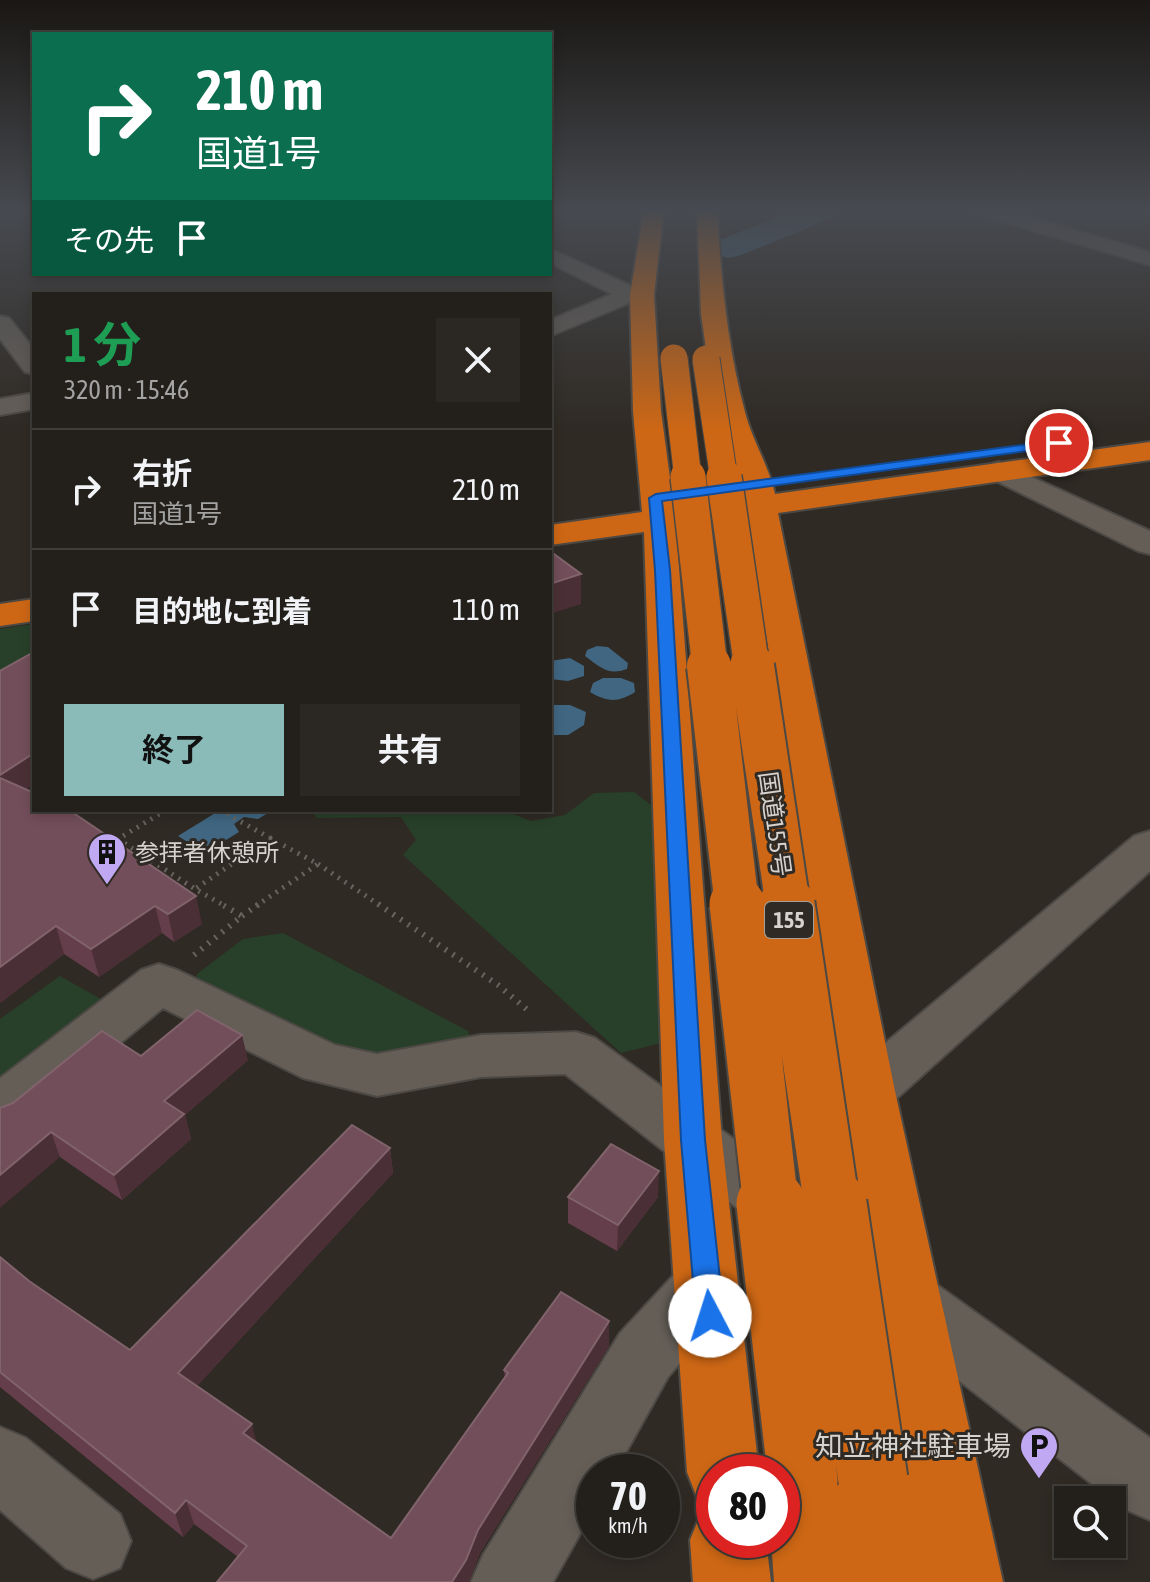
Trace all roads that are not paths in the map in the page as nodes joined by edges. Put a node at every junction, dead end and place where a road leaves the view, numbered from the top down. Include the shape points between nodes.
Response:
1 (612, 283) edge
2 (639, 283) edge
3 (694, 283) edge
4 (710, 283) edge
5 (637, 294) junction
6 (0, 323) edge
7 (552, 328) edge
8 (684, 353) junction
9 (32, 363) edge
10 (32, 401) edge
11 (0, 407) edge
12 (1150, 431) edge
13 (1150, 451) edge
14 (999, 471) junction
15 (758, 494) junction
16 (657, 509) junction
17 (552, 513) edge
18 (552, 535) edge
19 (1150, 544) edge
20 (32, 587) edge
21 (0, 592) edge
22 (32, 610) edge
23 (0, 615) edge
24 (1150, 846) edge
25 (867, 1091) junction
26 (0, 1110) edge
27 (693, 1140) junction
28 (707, 1284) junction
29 (908, 1301) junction
30 (721, 1454) edge
31 (0, 1463) edge
32 (838, 1480) junction
33 (1150, 1483) edge
34 (93, 1541) dead end
35 (730, 1558) edge
36 (510, 1582) edge
37 (732, 1582) edge
38 (813, 1582) edge
39 (889, 1582) edge
40 (964, 1582) edge

1 - 5 street
2 - 5 highway
3 - 8 highway, 国道155号 / 155
4 - 15 highway, 155 via 728,399
5 - 7 street
5 - 16 highway
6 - 9 street
8 - 32 highway, 国道155号 / 155, bridge
8 - 32 highway, 国道155号 / 155, bridge
10 - 11 street
12 - 15 highway
13 - 14 highway
14 - 15 highway
14 - 19 street
15 - 16 highway
15 - 25 highway, 155
16 - 17 highway
16 - 18 highway
16 - 27 highway
20 - 21 highway
22 - 23 highway
24 - 25 street
25 - 29 highway, 155
26 - 27 street via 159,983 323,1063 377,1075 481,1056 576,1053
27 - 28 highway
27 - 29 street
28 - 30 highway
28 - 36 street via 644,1355
29 - 33 street via 1073,1447
29 - 40 highway, 155
31 - 34 street
32 - 38 highway, 国道155号 / 155
32 - 39 highway, 国道155号 / 155
35 - 37 highway

